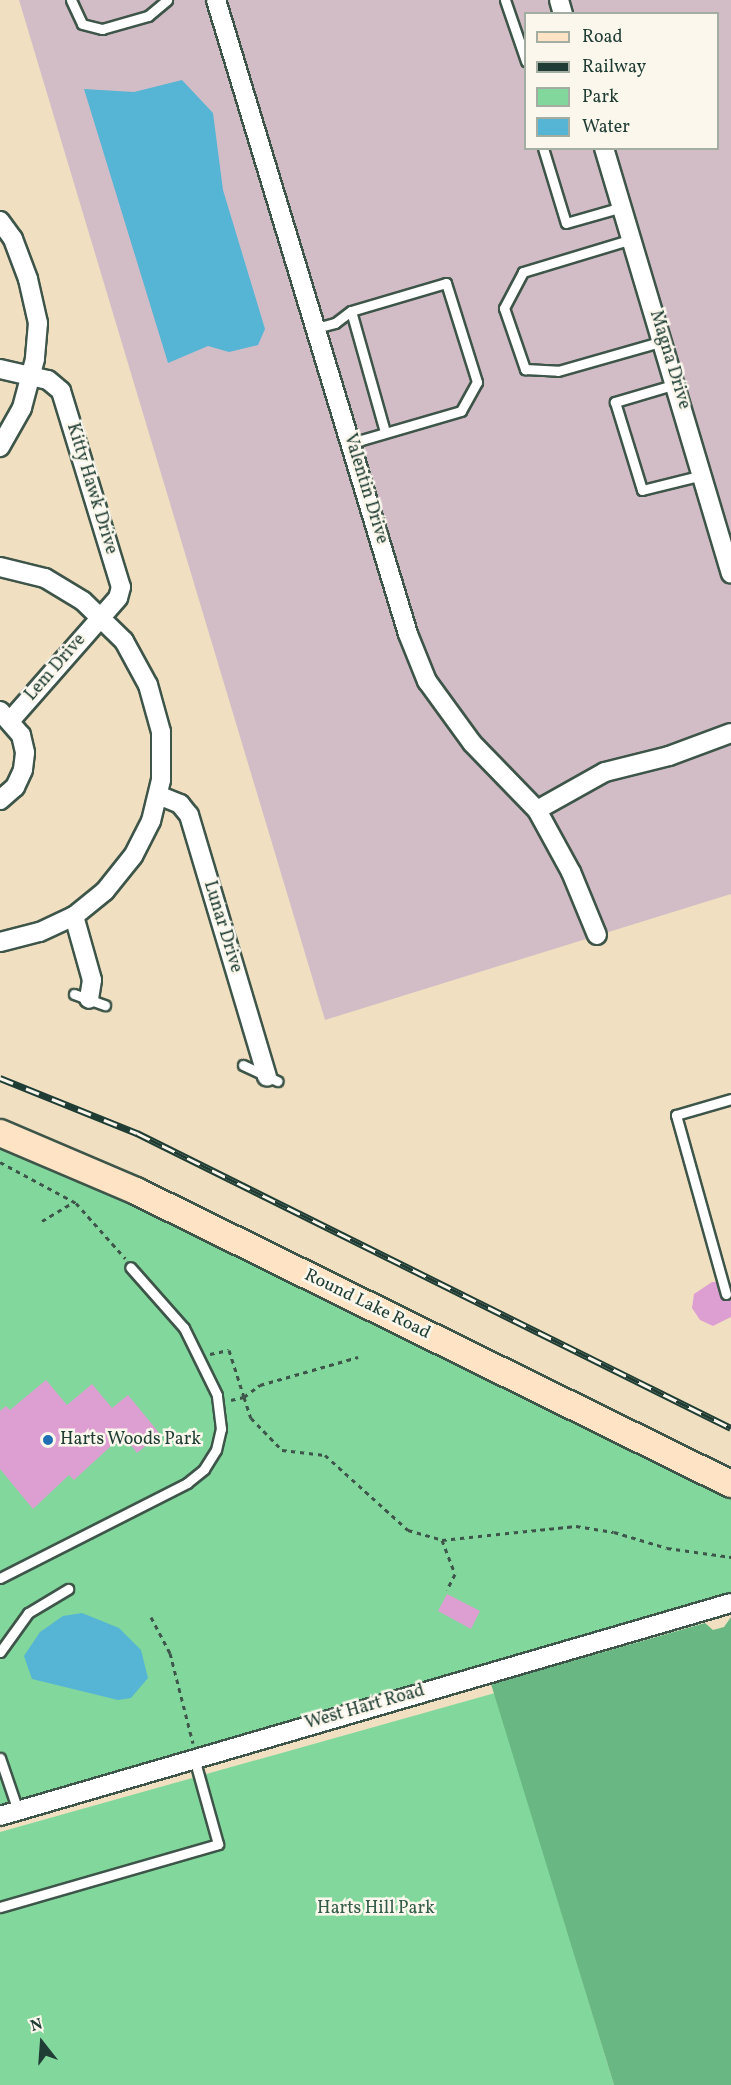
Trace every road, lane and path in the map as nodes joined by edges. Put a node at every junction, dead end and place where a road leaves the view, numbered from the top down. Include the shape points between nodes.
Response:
1 (71, 0) edge
2 (167, 0) edge
3 (216, 0) edge
4 (505, 0) edge
5 (524, 58) edge
6 (544, 150) edge
7 (605, 150) edge
8 (622, 207) junction
9 (0, 221) edge
10 (632, 239) junction
11 (351, 311) junction
12 (316, 328) junction
13 (663, 341) junction
14 (0, 369) edge
15 (30, 375) junction
16 (676, 384) junction
17 (385, 432) junction
18 (351, 442) junction
19 (0, 447) edge
20 (704, 475) junction
21 (0, 567) edge
22 (731, 573) edge
23 (102, 617) junction
24 (6, 716) edge
25 (731, 733) edge
26 (158, 795) junction
27 (0, 800) edge
28 (537, 810) junction
29 (74, 916) junction
30 (597, 935) dead end
31 (0, 942) edge
32 (89, 999) dead end
33 (243, 1065) dead end
34 (273, 1079) joint
35 (731, 1099) edge
36 (0, 1133) edge
37 (0, 1162) edge
38 (74, 1202) junction
39 (42, 1221) dead end
40 (130, 1267) joint
41 (726, 1294) dead end
42 (210, 1354) dead end
43 (358, 1357) dead end
44 (244, 1398) junction
45 (231, 1400) dead end
46 (731, 1484) edge
47 (442, 1540) junction
48 (731, 1557) edge
49 (0, 1578) edge
50 (68, 1589) dead end
51 (447, 1590) dead end
52 (731, 1603) edge
53 (151, 1617) dead end
54 (0, 1652) edge
55 (193, 1750) junction
56 (0, 1758) edge
57 (9, 1813) edge
58 (0, 1907) edge

1 - 2 lane via 82,24 102,29 148,16
3 - 12 street, Valentin Drive
4 - 5 lane
6 - 8 lane via 566,223
7 - 8 street, Magna Drive
8 - 10 street, Magna Drive
9 - 15 street via 13,239 28,279 38,323
10 - 13 street, Magna Drive
10 - 13 lane via 523,272 504,308 525,369 558,371
11 - 12 lane
11 - 17 lane
11 - 17 lane via 446,283 477,382 461,411
12 - 18 street, Valentin Drive
13 - 16 street, Magna Drive
14 - 15 street, Kitty Hawk Drive
15 - 19 street via 22,408
15 - 23 street, Kitty Hawk Drive via 48,380 61,391 121,587 118,598
16 - 20 street, Magna Drive
16 - 20 lane via 615,402 635,468 642,490
17 - 18 lane
18 - 28 street, Valentin Drive via 408,634 427,681 472,743
20 - 22 street, Magna Drive
21 - 23 street via 45,578
23 - 24 street, Lem Drive
23 - 26 street via 124,641 148,685 161,732
24 - 27 street, Lem Drive via 21,735 25,753 15,787
25 - 28 street via 669,756 605,772
26 - 29 street via 151,821 133,856 105,891
26 - 34 street, Lunar Drive via 180,804 189,815
28 - 30 street, Valentin Drive via 571,872
29 - 31 street via 39,932
29 - 32 street via 92,980
33 - 34 lane
35 - 41 lane via 676,1115
36 - 46 main road, Round Lake Road via 147,1197
37 - 38 path
38 - 39 path
38 - 40 path via 117,1245
40 - 49 lane via 184,1328 218,1395 221,1429 216,1450 204,1469 166,1493
42 - 44 path via 229,1350
43 - 44 path via 260,1385
44 - 45 path
44 - 47 path via 255,1424 282,1450 325,1455 408,1530
47 - 48 path via 576,1526 614,1532 667,1548
47 - 51 path via 454,1574
50 - 54 lane via 28,1613
52 - 55 street, West Hart Road
53 - 55 path via 170,1653
55 - 57 street, West Hart Road
55 - 58 lane via 218,1844
56 - 57 lane

